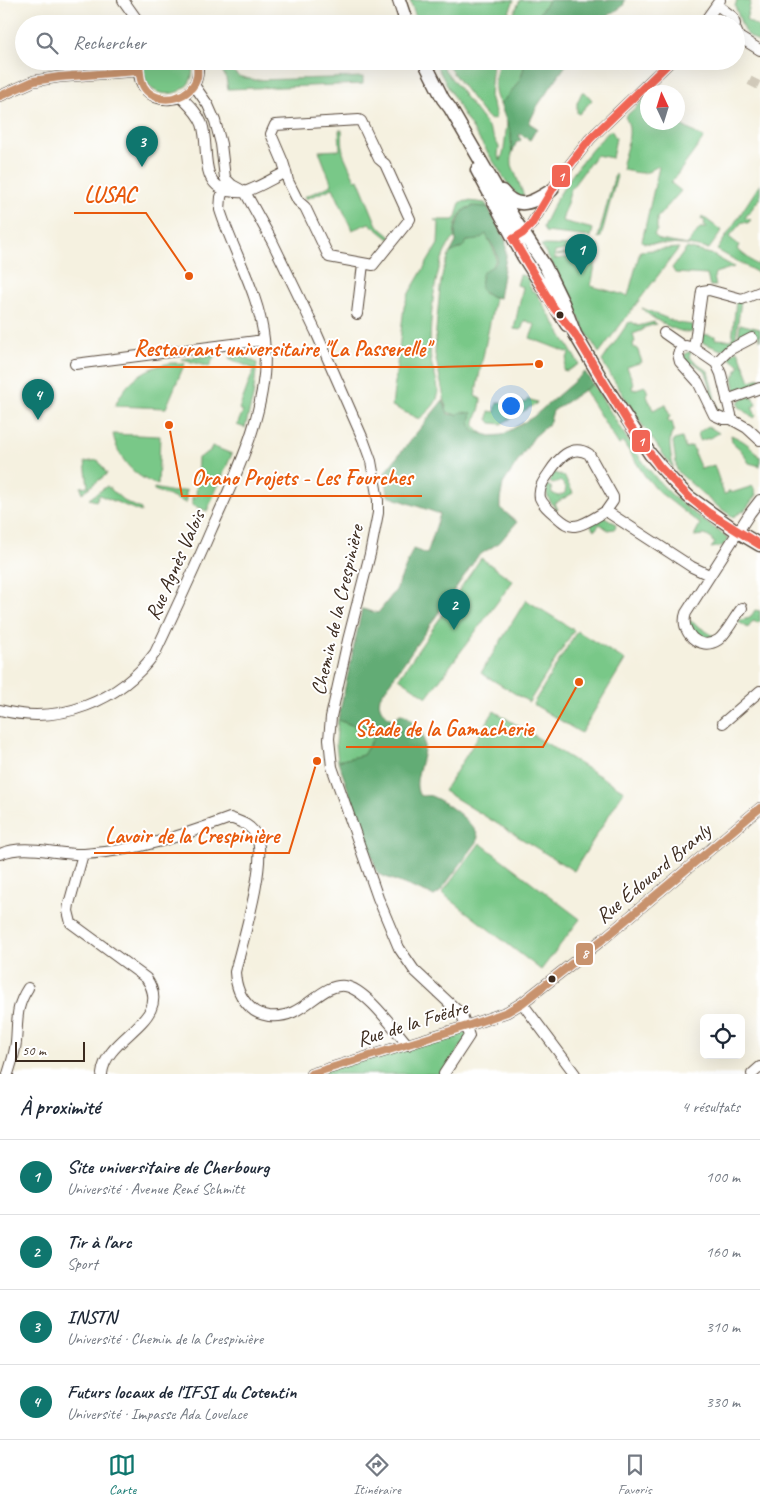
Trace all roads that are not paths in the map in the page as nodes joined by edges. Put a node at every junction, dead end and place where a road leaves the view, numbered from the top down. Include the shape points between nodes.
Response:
1 (123, 0) edge
2 (399, 0) edge
3 (718, 2) edge
4 (134, 15) edge
5 (404, 15) edge
6 (709, 15) edge
7 (730, 15) edge
8 (745, 41) edge
9 (760, 50) edge
10 (109, 70) edge
11 (139, 70) edge
12 (198, 70) edge
13 (428, 70) edge
14 (662, 70) edge
15 (194, 85) junction
16 (0, 96) edge
17 (181, 97) junction
18 (443, 99) junction
19 (286, 172) junction
20 (488, 172) junction
21 (225, 185) junction
22 (552, 190) junction
23 (245, 192) junction
24 (518, 236) junction
25 (363, 264) junction
26 (760, 292) edge
27 (356, 314) dead end
28 (664, 333) dead end
29 (752, 338) dead end
30 (264, 340) junction
31 (689, 348) junction
32 (716, 362) junction
33 (75, 364) dead end
34 (760, 388) edge
35 (727, 400) junction
36 (730, 419) junction
37 (760, 440) edge
38 (760, 500) edge
39 (606, 511) junction
40 (738, 532) junction
41 (760, 545) edge
42 (709, 575) junction
43 (742, 608) dead end
44 (760, 691) edge
45 (0, 710) edge
46 (723, 722) dead end
47 (760, 808) edge
48 (0, 854) edge
49 (83, 854) junction
50 (28, 988) dead end
51 (522, 1003) junction
52 (467, 1026) junction
53 (408, 1045) junction
54 (760, 1067) edge
55 (8, 1074) edge
56 (102, 1074) edge
57 (311, 1074) edge
58 (444, 1074) edge
59 (575, 1074) edge
60 (752, 1074) edge

1 - 4 street
2 - 5 main road
3 - 6 street
3 - 7 street
8 - 9 street
10 - 16 street via 34,81
11 - 17 street via 141,84 153,96 172,100
12 - 15 street
13 - 18 main road
14 - 22 street via 590,139
15 - 17 street
15 - 21 street via 216,121
17 - 21 street via 202,124 210,178 216,185
18 - 20 main road
18 - 24 main road via 450,120
19 - 23 street
19 - 25 street via 327,256
19 - 25 street via 271,134 276,125 361,121 410,219 373,265
20 - 22 main road via 506,196 519,203 534,202
20 - 24 main road
21 - 23 street via 237,193
21 - 30 street, Rue Agnès Valois via 220,210 256,301
22 - 24 street via 535,219
23 - 52 street, Chemin de la Crespinière via 302,301 363,439 371,461 378,500 370,554 331,717 332,767 399,948 414,970 455,1007
24 - 40 main road via 554,308 575,334 630,426 660,467 690,497
25 - 27 street
26 - 31 street via 742,299 709,290 702,292
28 - 31 street
29 - 32 street via 729,350
30 - 33 street
30 - 45 street, Rue Agnès Valois via 264,375 250,436 229,492 155,653 129,681 93,704 34,715
31 - 32 street
31 - 36 street via 678,352 679,360 698,382 713,414
32 - 35 street
34 - 35 street
35 - 36 street via 732,415
36 - 37 street
38 - 40 street
39 - 39 street via 613,497 589,454 578,450 565,454 541,485 544,504 558,519 571,526 580,525
39 - 42 street
40 - 41 main road
40 - 42 street
42 - 43 street via 685,616 684,626 689,636 701,643 718,640
44 - 46 street
47 - 51 street, Rue Édouard Branly
48 - 49 street via 20,849
49 - 53 street via 148,846 230,818 243,822 257,836 259,845 255,886 235,972 239,993 245,1002 265,1016 280,1017 301,1008 331,987 344,986 364,996
49 - 56 street via 68,911 71,923 146,978 154,995 150,1014 110,1054
50 - 55 street via 20,1000 16,1044
51 - 52 street, Rue de la Foëdre via 507,1012
51 - 59 street
52 - 53 street, Rue de la Foëdre
52 - 58 street via 470,1036
53 - 57 street, Rue de la Foëdre
54 - 60 street

